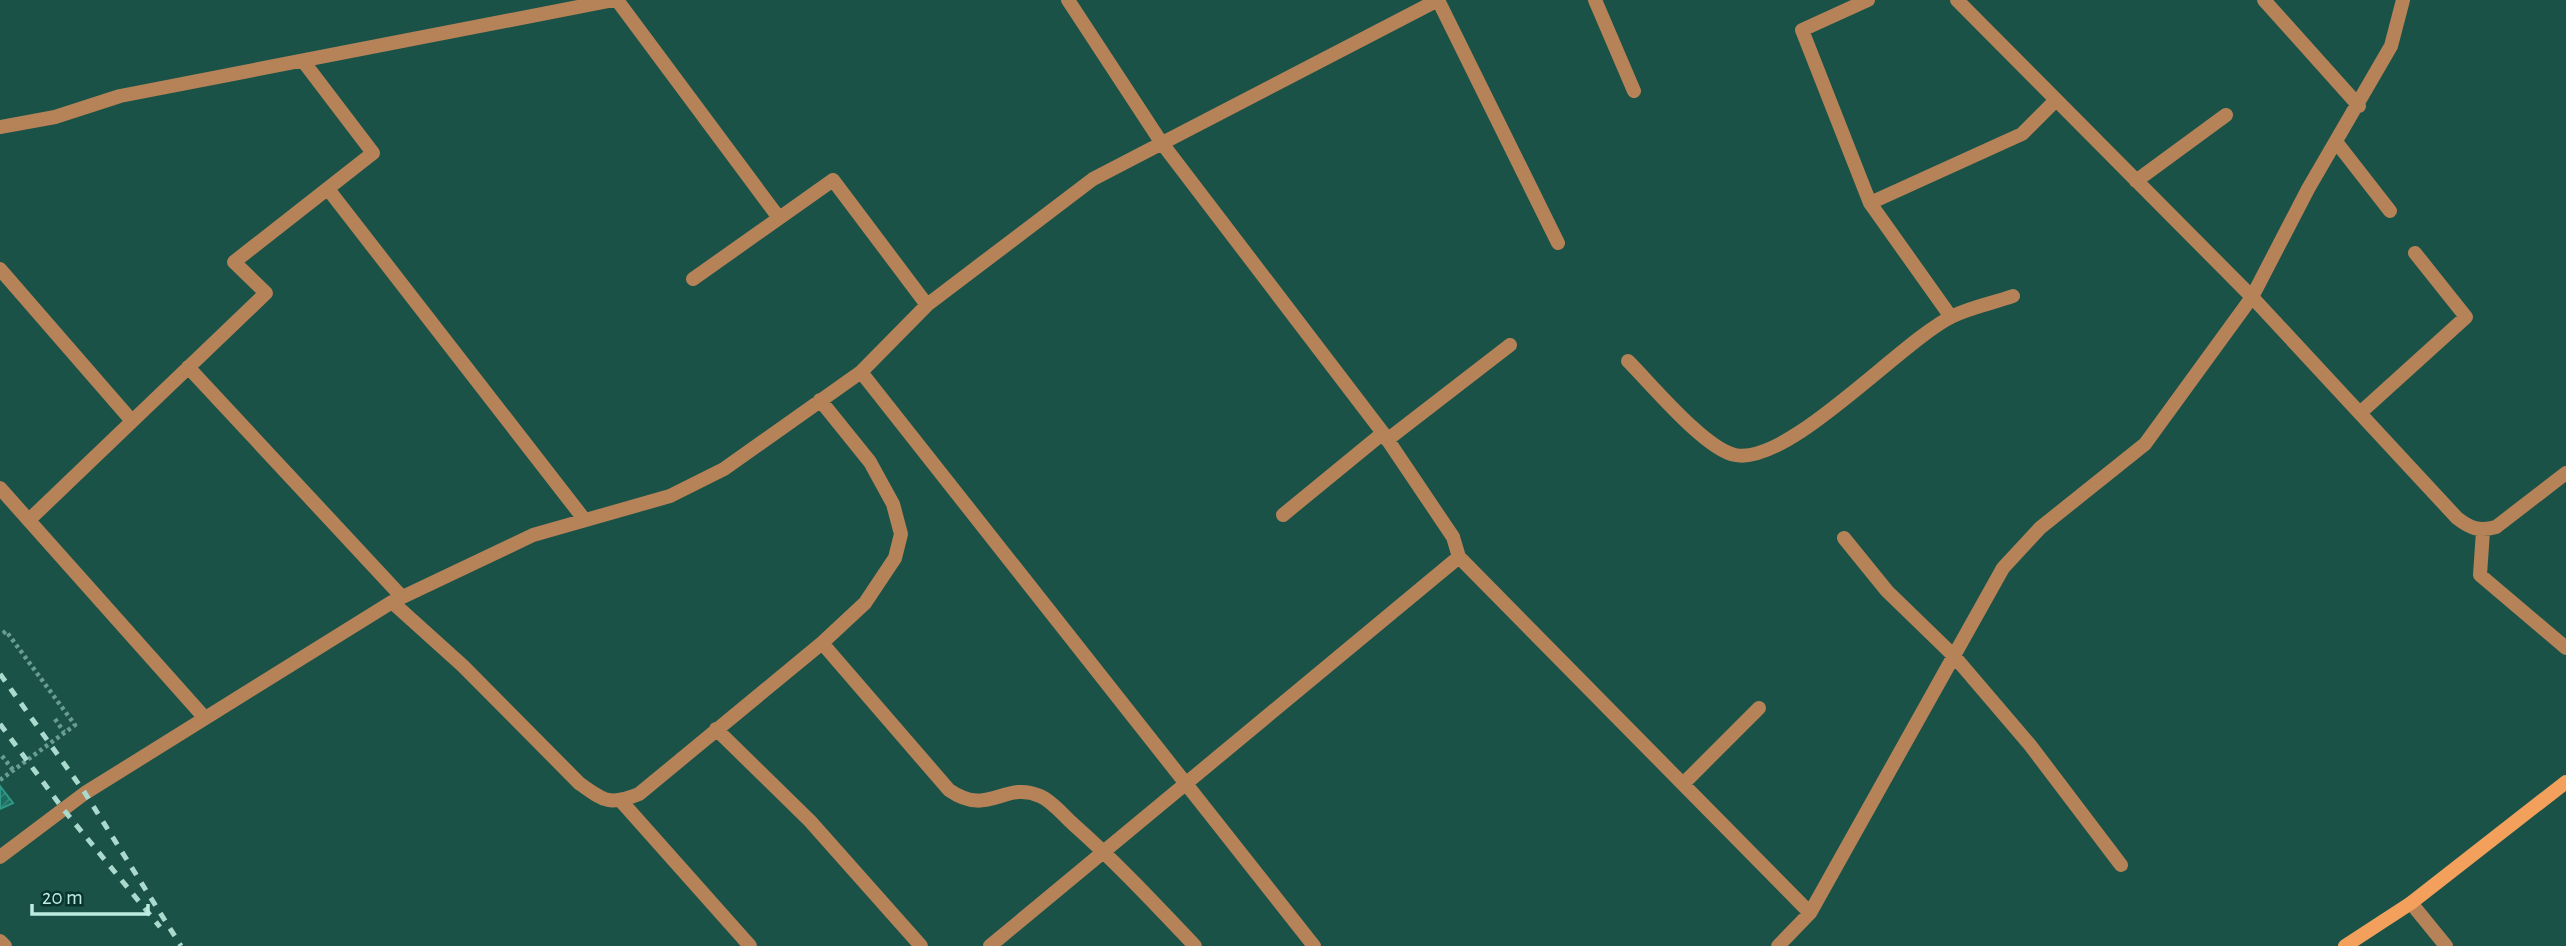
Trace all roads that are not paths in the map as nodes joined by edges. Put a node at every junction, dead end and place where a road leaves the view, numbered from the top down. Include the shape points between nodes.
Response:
1 (615, 0) edge
2 (1068, 0) edge
3 (1438, 0) edge
4 (1595, 0) edge
5 (1868, 0) edge
6 (1957, 0) edge
7 (2264, 0) edge
8 (2403, 0) edge
9 (303, 61) junction
10 (1634, 91) dead end
11 (2056, 100) junction
12 (2359, 106) junction
13 (2226, 115) dead end
14 (0, 127) edge
15 (1161, 142) junction
16 (2337, 144) junction
17 (2136, 181) junction
18 (328, 189) junction
19 (1870, 203) junction
20 (2390, 211) dead end
21 (779, 218) junction
22 (1558, 243) dead end
23 (2415, 253) dead end
24 (0, 270) edge
25 (693, 279) dead end
26 (2013, 296) dead end
27 (2252, 297) junction
28 (927, 305) junction
29 (1951, 317) junction
30 (1510, 345) dead end
31 (1628, 361) dead end
32 (188, 367) junction
33 (861, 372) junction
34 (820, 400) junction
35 (2360, 413) junction
36 (132, 421) junction
37 (1385, 437) junction
38 (2566, 474) edge
39 (0, 488) edge
40 (1283, 515) dead end
41 (583, 519) junction
42 (29, 520) junction
43 (2483, 531) junction
44 (1844, 537) dead end
45 (1459, 557) junction
46 (397, 599) junction
47 (822, 643) junction
48 (2566, 648) edge
49 (1954, 656) junction
50 (1759, 708) dead end
51 (204, 717) junction
52 (716, 729) junction
53 (1185, 781) junction
54 (2566, 782) edge
55 (1683, 783) junction
56 (621, 801) junction
57 (1103, 850) junction
58 (0, 857) edge
59 (2121, 865) dead end
60 (2411, 903) junction
61 (1810, 913) junction
62 (0, 941) edge
63 (5, 946) edge
64 (750, 946) edge
65 (921, 946) edge
66 (990, 946) edge
67 (1195, 946) edge
68 (1314, 946) edge
69 (1778, 946) edge
70 (2345, 946) edge
71 (2446, 946) edge

1 - 9 street
1 - 21 street
2 - 15 street
3 - 15 street
3 - 22 street
4 - 10 street
5 - 19 street via 1802,30
6 - 11 street
7 - 12 street
8 - 12 street via 2391,46
9 - 14 street via 120,96 55,117
9 - 18 street via 373,153
11 - 17 street
11 - 19 street via 2022,134
12 - 16 street
13 - 17 street
15 - 28 street via 1093,179
15 - 37 street
16 - 20 street
16 - 27 street
17 - 27 street
18 - 32 street via 234,262 265,293
18 - 41 street
19 - 29 street
21 - 25 street
21 - 28 street via 833,180
23 - 35 street via 2466,317
24 - 36 street
26 - 29 street
27 - 35 street
27 - 49 street via 2145,444 2040,528 2003,568
28 - 33 street
29 - 31 street via 1799,432 1763,451 1737,455 1710,443
30 - 37 street
32 - 36 street
32 - 46 street
33 - 34 street
33 - 53 street
34 - 41 street via 724,469 670,496
34 - 47 street via 870,462 893,504 901,534 882,581
35 - 43 street via 2457,518
36 - 42 street
37 - 40 street
37 - 45 street via 1453,537
38 - 43 street via 2507,520
39 - 42 street
41 - 46 street via 533,535
42 - 51 street
43 - 48 street via 2480,575
44 - 49 street via 1887,591
45 - 53 street
45 - 55 street
46 - 51 street
46 - 56 street via 579,783 600,798
47 - 52 street
47 - 57 street via 949,790 964,800 980,802 1023,790 1043,797
49 - 59 street via 2030,745
49 - 61 street
50 - 55 street
51 - 58 street via 85,793
52 - 56 street via 639,794
52 - 65 street via 810,821
53 - 57 street
53 - 68 street
54 - 60 street
55 - 61 street
56 - 64 street
57 - 66 street
57 - 67 street
60 - 70 street
60 - 71 street
61 - 69 street
62 - 63 street

